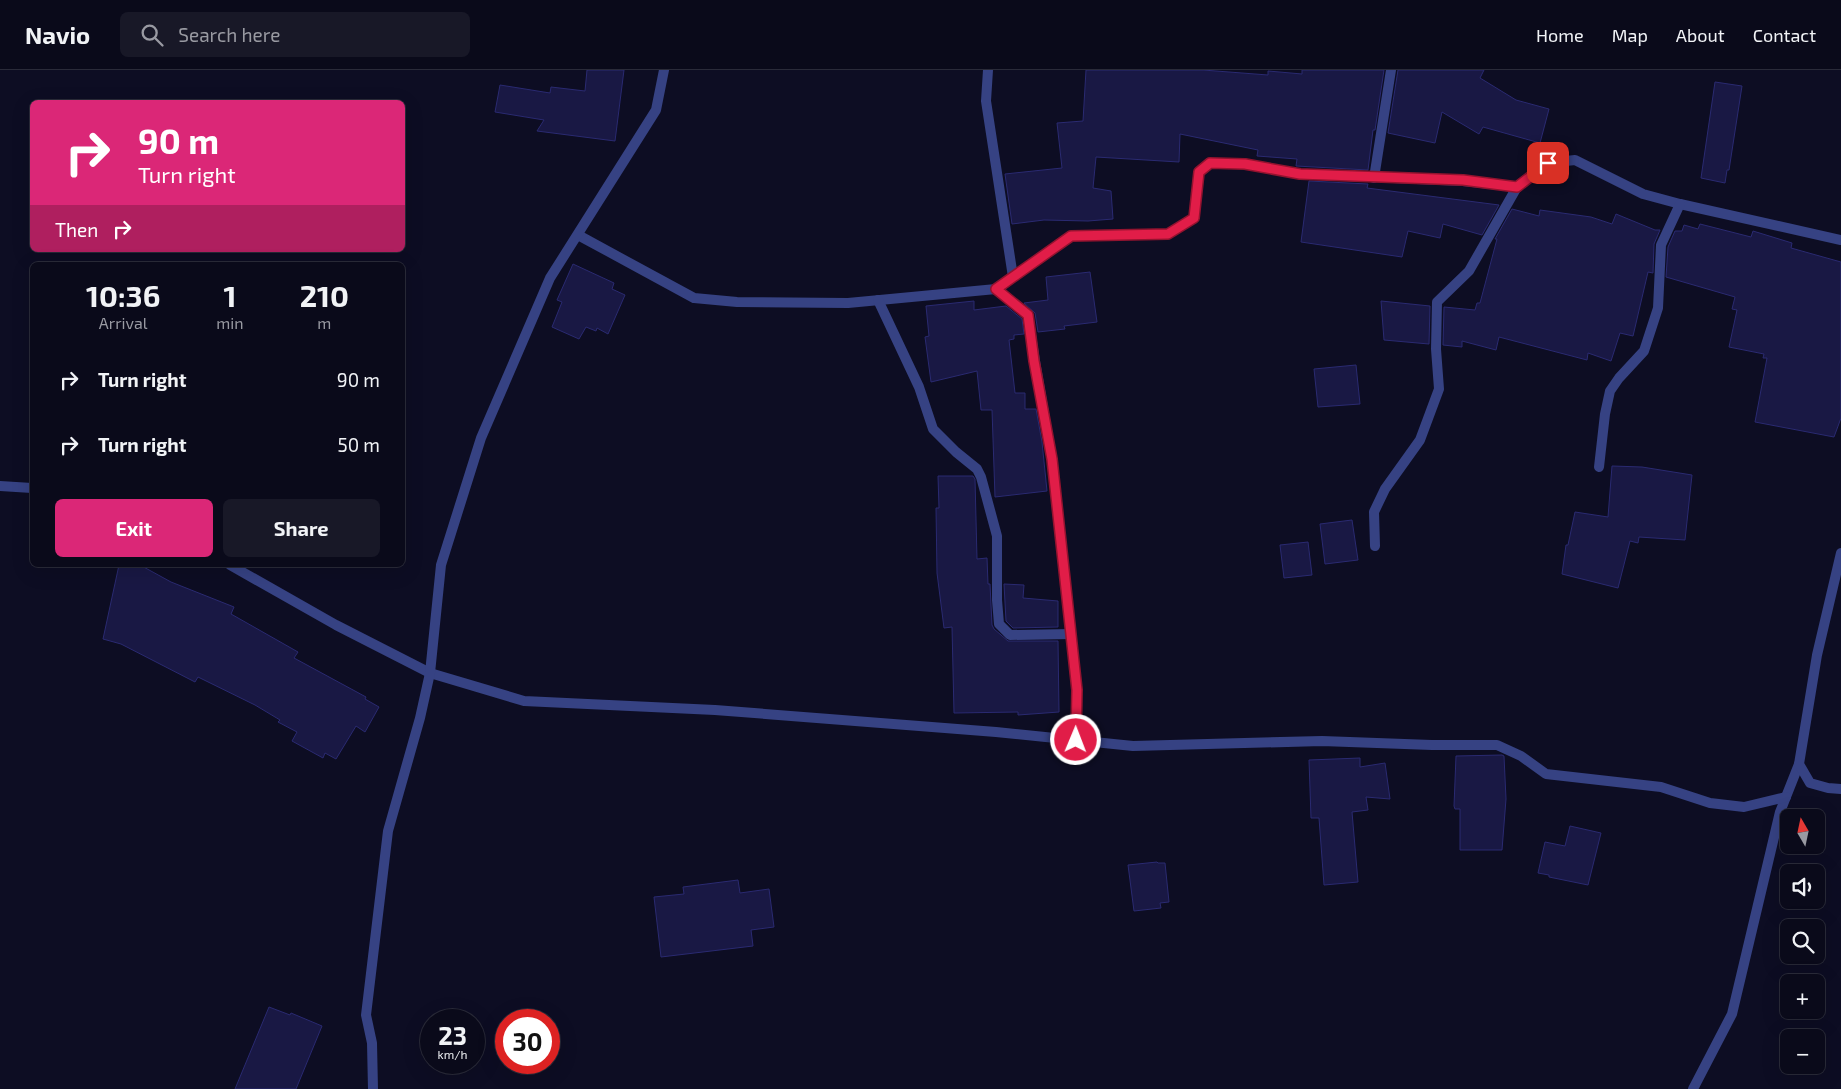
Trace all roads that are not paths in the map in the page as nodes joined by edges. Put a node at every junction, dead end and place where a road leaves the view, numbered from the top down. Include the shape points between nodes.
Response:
1 (664, 70) edge
2 (988, 70) edge
3 (1391, 70) edge
4 (1374, 178) junction
5 (1517, 187) junction
6 (1680, 204) junction
7 (578, 235) junction
8 (1841, 240) edge
9 (1013, 277) junction
10 (996, 289) junction
11 (878, 300) junction
12 (1599, 466) dead end
13 (0, 486) edge
14 (30, 488) edge
15 (1375, 546) dead end
16 (1841, 553) edge
17 (234, 567) edge
18 (1071, 634) junction
19 (430, 673) junction
20 (1076, 740) junction
21 (1799, 764) junction
22 (1841, 789) edge
23 (1786, 797) junction
24 (372, 1089) edge
25 (1693, 1089) edge

1 - 7 street via 656,110
2 - 9 street via 986,101
3 - 4 street
4 - 5 street via 1463,180
4 - 9 street via 1300,174 1245,164 1210,163 1199,172 1194,218 1168,234 1071,236
5 - 6 street via 1548,163 1575,160 1642,194
5 - 15 street via 1469,271 1437,302 1439,389 1420,440 1385,489 1374,512
6 - 8 street
6 - 12 street via 1661,244 1658,308 1644,351 1610,391
7 - 11 street via 694,298 755,302 848,303
7 - 19 street via 550,278 481,438 441,565
9 - 10 street
10 - 11 street
10 - 18 street via 1028,315 1052,459
11 - 18 street via 919,387 933,429 977,469 981,477 997,536 999,624 1010,634
13 - 14 street
16 - 21 street via 1817,655
17 - 19 street
18 - 20 street via 1077,690
19 - 20 street via 524,701 715,710
19 - 24 street via 388,832 366,1015 372,1043
20 - 23 street via 1133,746 1322,741 1497,745 1546,774 1661,787 1710,803 1744,807
21 - 22 street via 1810,783
21 - 23 street
23 - 25 street via 1732,1014

